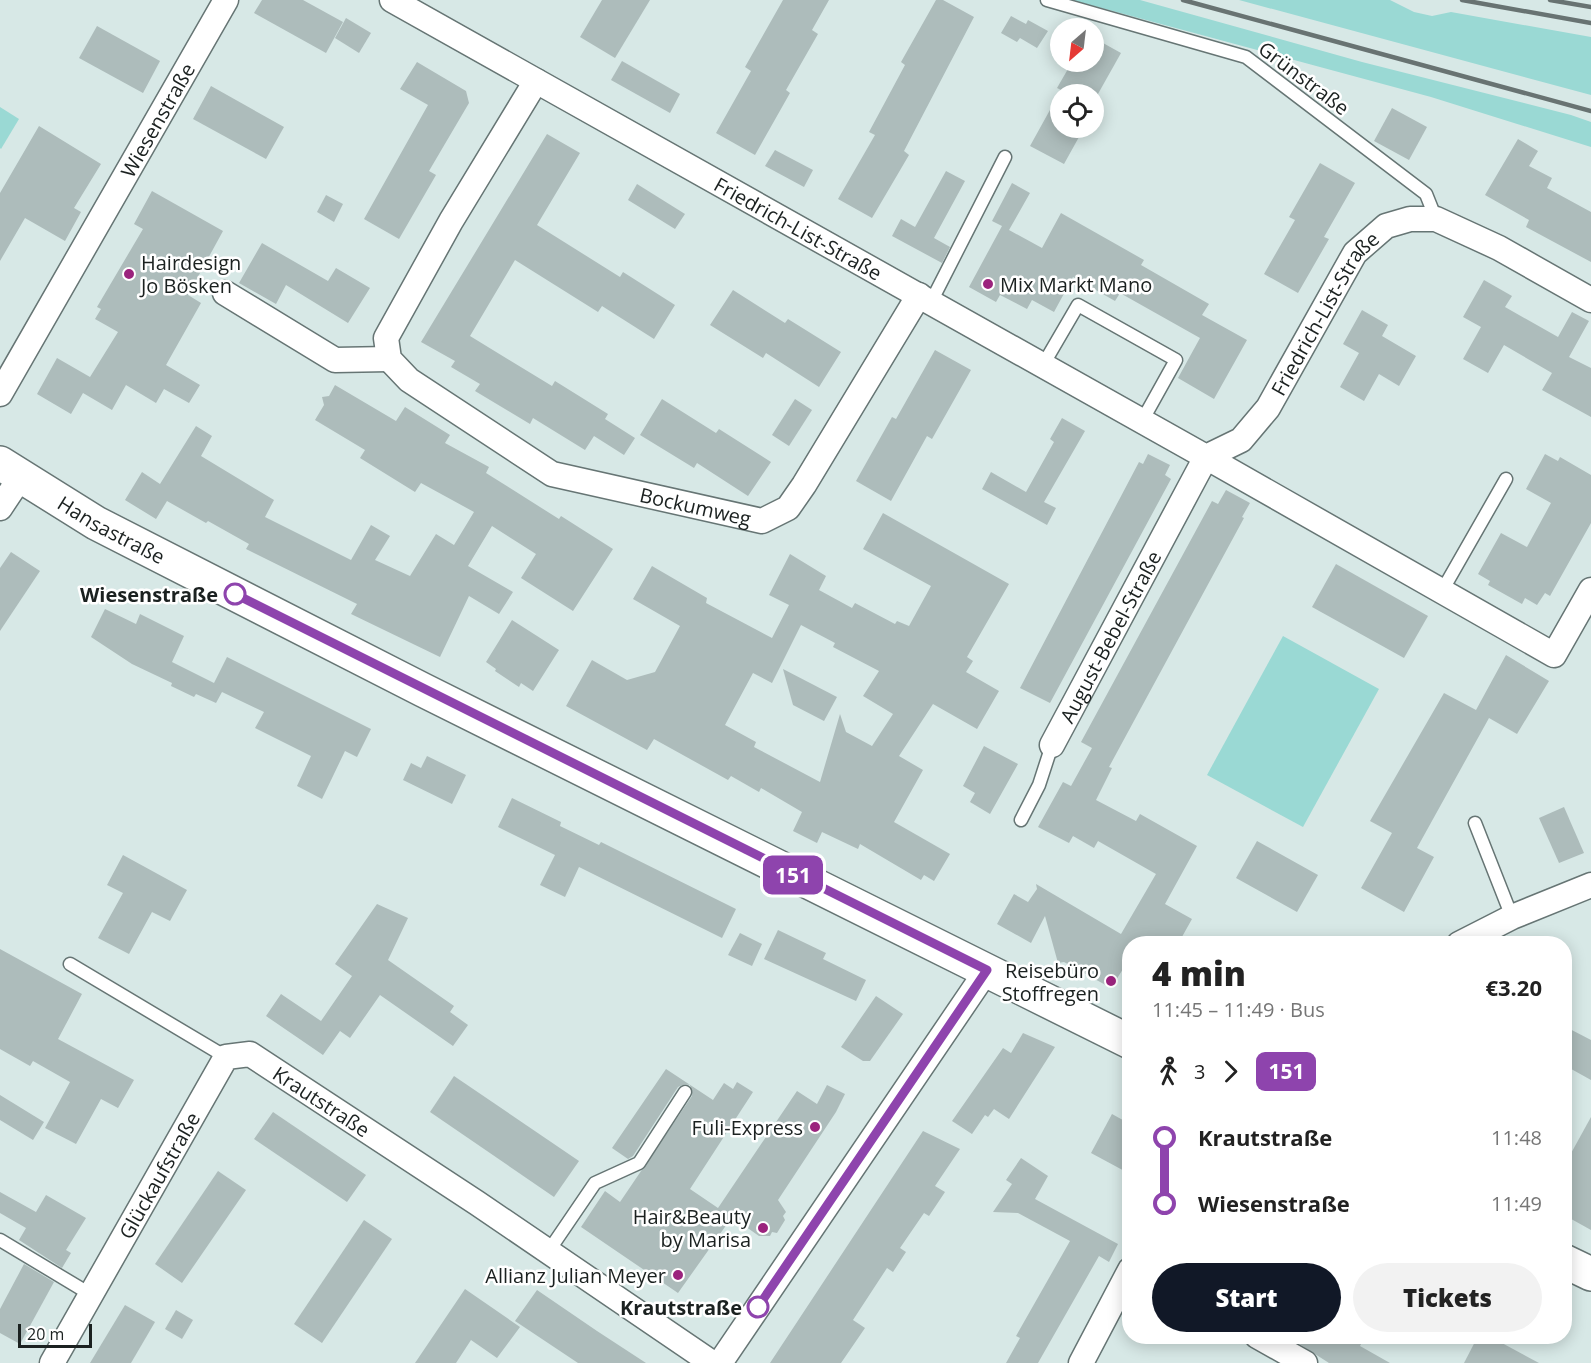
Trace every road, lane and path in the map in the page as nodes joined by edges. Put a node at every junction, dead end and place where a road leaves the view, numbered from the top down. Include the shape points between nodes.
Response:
1 (226, 0) edge
2 (392, 0) edge
3 (1047, 0) edge
4 (536, 81) junction
5 (1005, 157) dead end
6 (1436, 219) junction
7 (225, 293) dead end
8 (925, 298) junction
9 (1591, 300) edge
10 (389, 359) junction
11 (1043, 365) junction
12 (0, 394) edge
13 (1142, 421) junction
14 (1206, 457) junction
15 (11, 469) edge
16 (1506, 479) dead end
17 (0, 508) edge
18 (1591, 590) edge
19 (1442, 591) junction
20 (1052, 745) joint
21 (1022, 820) dead end
22 (1475, 823) dead end
23 (1591, 885) edge
24 (1512, 917) junction
25 (1475, 936) edge
26 (70, 964) dead end
27 (987, 970) junction
28 (1122, 1037) edge
29 (226, 1057) junction
30 (685, 1092) dead end
31 (0, 1240) edge
32 (548, 1252) junction
33 (1572, 1265) edge
34 (1591, 1274) edge
35 (1122, 1285) edge
36 (90, 1294) junction
37 (1271, 1344) edge
38 (52, 1363) edge
39 (712, 1363) edge
40 (720, 1363) edge
41 (1081, 1363) edge
42 (1305, 1363) edge

1 - 12 street, Wiesenstraße
2 - 4 street, Friedrich-List-Straße
3 - 6 lane, Grünstraße via 1246,57 1426,194
4 - 8 street, Friedrich-List-Straße
4 - 10 street via 386,338
5 - 8 lane
6 - 9 street, Friedrich-List-Straße via 1499,248
6 - 14 street, Friedrich-List-Straße via 1410,219 1386,226 1355,253 1268,408 1241,440
7 - 10 street via 335,360
8 - 10 street, Bockumweg via 788,508 762,521 552,474 409,380
8 - 11 street, Friedrich-List-Straße
11 - 13 street, Friedrich-List-Straße
11 - 13 lane via 1078,305 1166,354 1176,360
13 - 14 street, Friedrich-List-Straße
14 - 19 street, Friedrich-List-Straße
14 - 20 street, August-Bebel-Straße
15 - 17 street
15 - 27 main road, Hansastraße via 96,523
16 - 19 lane
18 - 19 street, Friedrich-List-Straße via 1554,655
20 - 21 lane, August-Bebel-Straße
22 - 24 lane
23 - 24 street
24 - 25 street
26 - 29 lane
27 - 28 main road, Hansastraße
27 - 40 street
29 - 32 street, Krautstraße via 250,1054
29 - 36 street, Glückaufstraße
30 - 32 lane via 639,1163 594,1183
31 - 36 lane
32 - 39 street, Krautstraße
33 - 34 main road
35 - 41 street
36 - 38 street, Glückaufstraße
37 - 42 street

